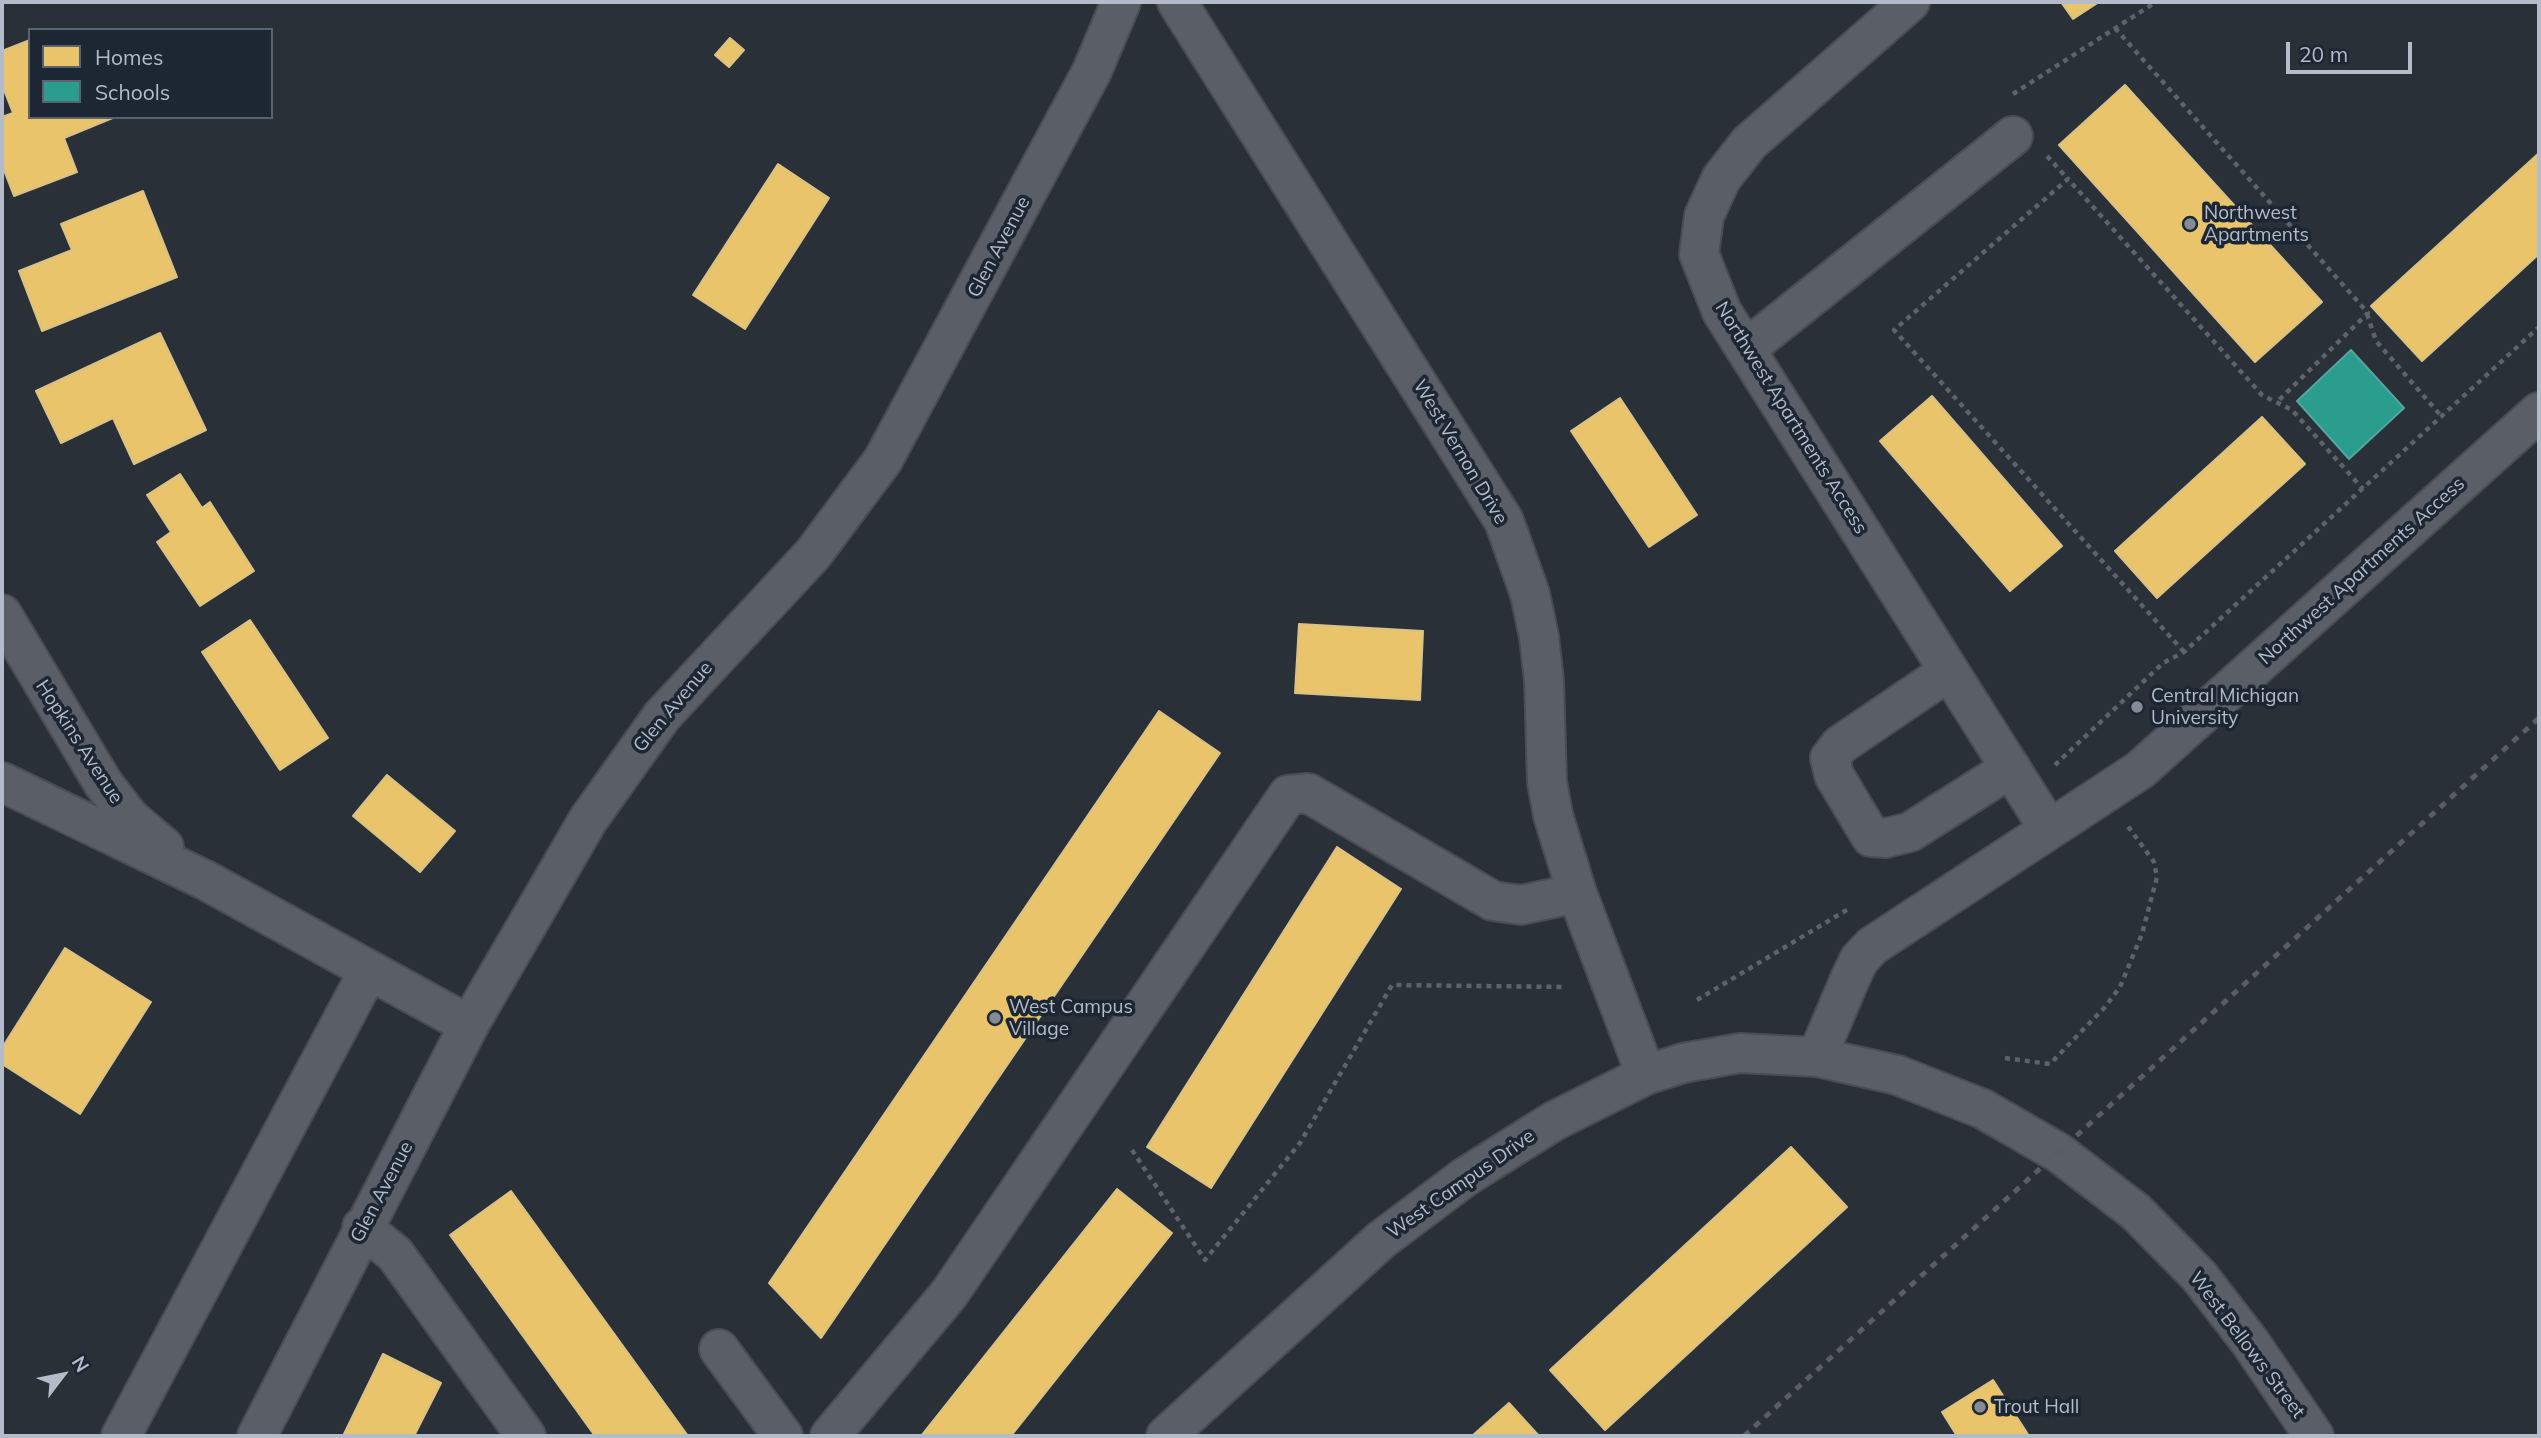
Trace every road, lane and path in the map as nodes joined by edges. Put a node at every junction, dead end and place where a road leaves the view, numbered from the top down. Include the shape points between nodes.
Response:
1 (1121, 2) edge
2 (1177, 2) edge
3 (1910, 2) edge
4 (2156, 2) edge
5 (2115, 28) junction
6 (2010, 97) dead end
7 (2027, 144) joint
8 (2068, 179) junction
9 (2367, 314) junction
10 (2539, 327) edge
11 (1746, 349) junction
12 (2277, 402) junction
13 (2539, 412) edge
14 (2442, 417) junction
15 (2363, 489) junction
16 (2, 614) edge
17 (2184, 652) junction
18 (1949, 671) junction
19 (2018, 781) junction
20 (2, 782) edge
21 (2102, 795) junction
22 (2049, 829) junction
23 (207, 881) junction
24 (1577, 893) junction
25 (1852, 906) dead end
26 (368, 972) junction
27 (1566, 987) dead end
28 (1697, 1000) dead end
29 (470, 1025) junction
30 (1816, 1057) junction
31 (2005, 1058) dead end
32 (1646, 1075) junction
33 (1132, 1150) dead end
34 (362, 1227) junction
35 (719, 1349) dead end
36 (515, 1431) edge
37 (121, 1436) edge
38 (257, 1436) edge
39 (783, 1436) edge
40 (830, 1436) edge
41 (1166, 1436) edge
42 (2314, 1436) edge

1 - 29 street, Glen Avenue via 1092,71 883,460 813,554 702,671 627,763 588,820
2 - 24 street, West Vernon Drive via 1504,521 1530,594 1539,637 1547,782
3 - 11 street, Northwest Apartments Access via 1749,143 1721,178 1704,216 1699,254 1723,312
4 - 5 path
5 - 6 path
5 - 9 path
7 - 8 path
7 - 11 street
8 - 12 path via 2262,395
8 - 17 path via 1894,330
9 - 12 path
9 - 14 path via 2376,341
10 - 14 path
11 - 18 street, Northwest Apartments Access
12 - 15 path via 2292,410
13 - 21 street, Northwest Apartments Access via 2140,770
14 - 15 path
15 - 17 path
16 - 23 street, Hopkins Avenue via 117,803
17 - 19 path via 2163,663
18 - 19 street, Northwest Apartments Access
18 - 19 street via 1840,745 1830,758 1834,775 1871,837 1910,832
19 - 22 street, Northwest Apartments Access
20 - 23 street, Hopkins Avenue
21 - 22 street, Northwest Apartments Access
21 - 31 path via 2154,862 2157,877 2142,934 2120,986 2050,1063
22 - 30 street, Northwest Apartments Access via 1871,946 1859,960
23 - 26 street, Hopkins Avenue
24 - 32 street, West Vernon Drive
24 - 40 street via 1521,905 1493,901 1308,793 1288,794 949,1294
25 - 28 path
26 - 29 street, Hopkins Avenue
26 - 37 street
27 - 33 path via 1392,985 1300,1143 1205,1260
29 - 34 street, Glen Avenue
30 - 32 street, West Campus Drive via 1740,1053 1683,1062
30 - 42 street, West Bellows Street via 1897,1075 1983,1110 2091,1176 2136,1212 2199,1276
32 - 41 street, West Campus Drive via 1554,1121 1428,1203 1341,1275
34 - 36 street via 395,1254
34 - 38 street, Glen Avenue
35 - 39 street

